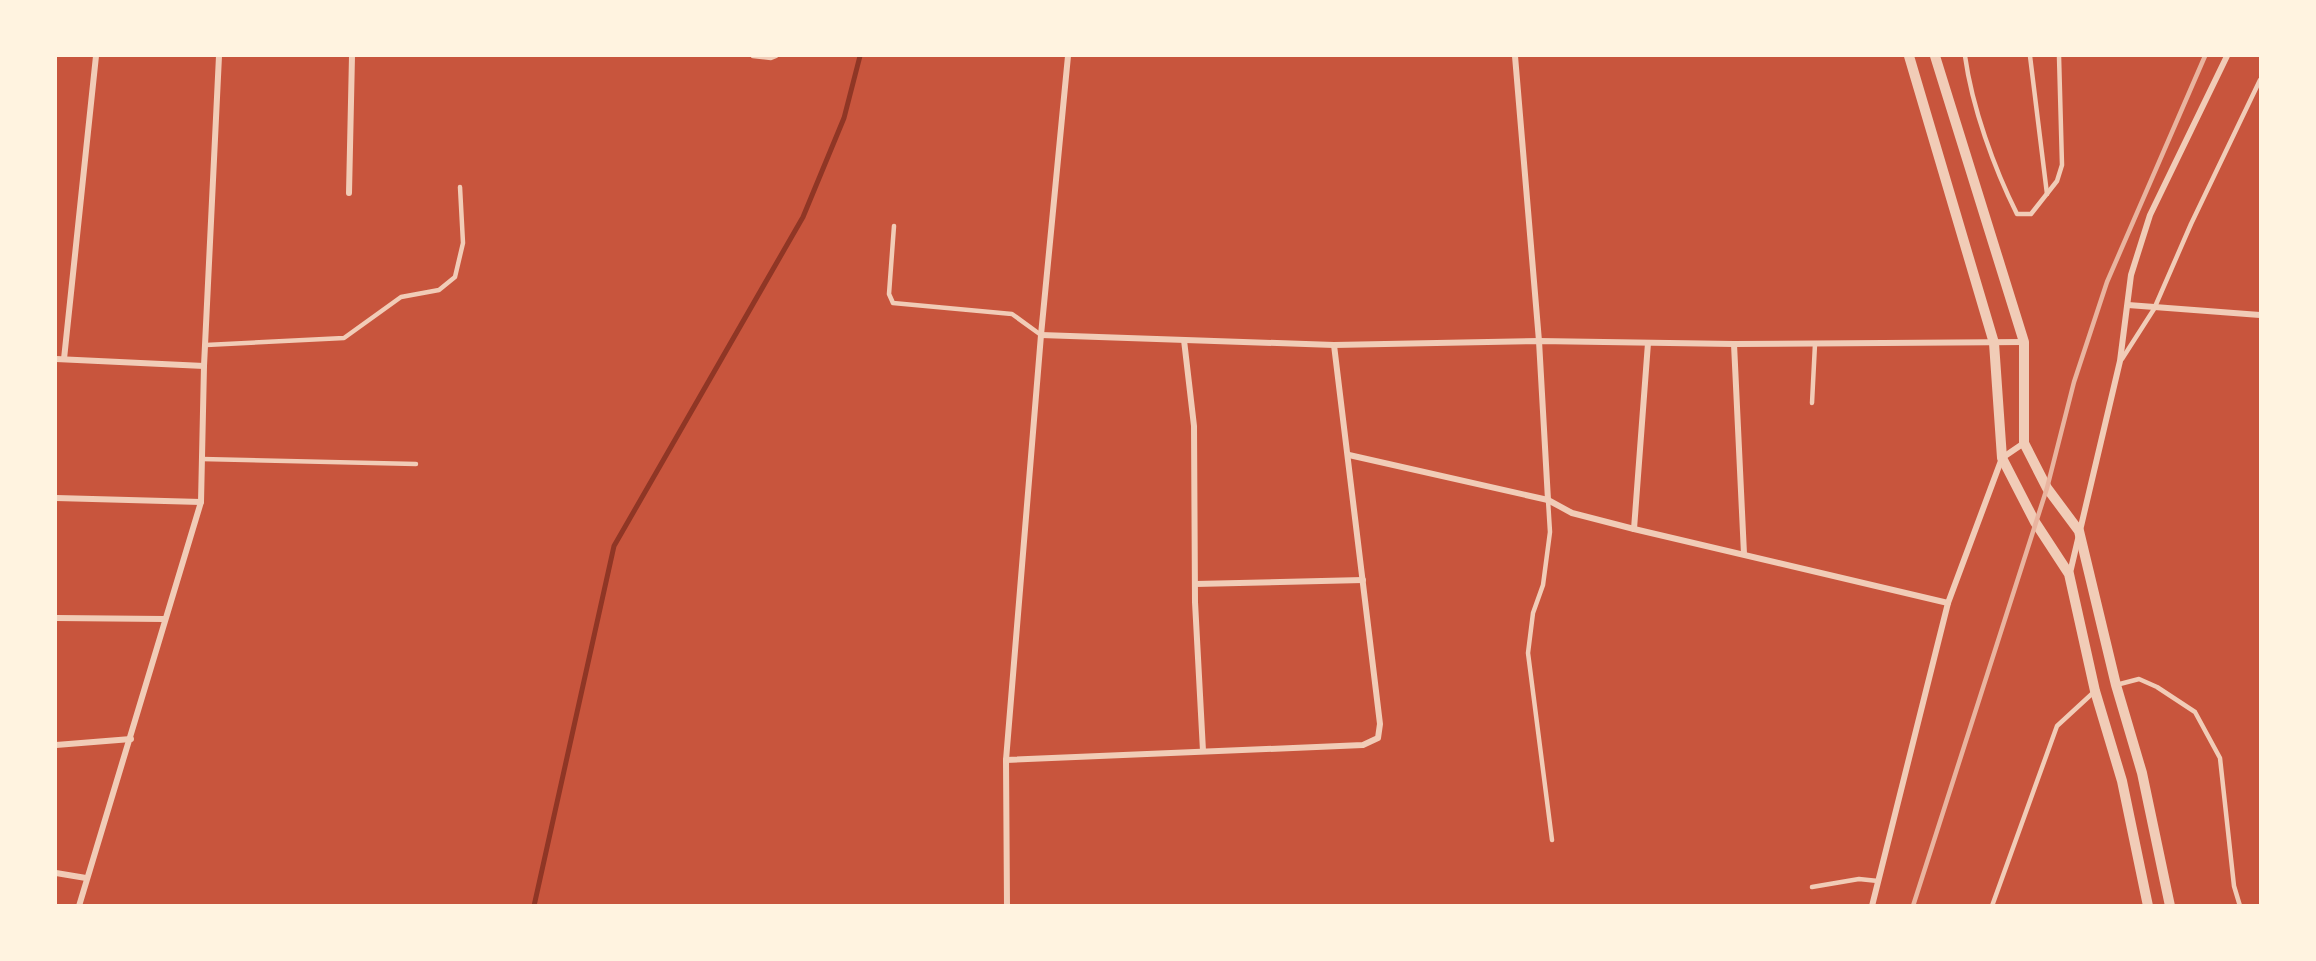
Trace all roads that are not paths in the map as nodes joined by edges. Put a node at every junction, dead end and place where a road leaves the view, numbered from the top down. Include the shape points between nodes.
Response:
1 (96, 56) edge
2 (219, 56) edge
3 (352, 56) edge
4 (753, 56) edge
5 (776, 56) edge
6 (1068, 56) edge
7 (1515, 56) edge
8 (1909, 56) edge
9 (1935, 56) edge
10 (1965, 56) edge
11 (2030, 56) edge
12 (2059, 56) edge
13 (2227, 56) edge
14 (2260, 80) edge
15 (460, 188) dead end
16 (349, 193) dead end
17 (2047, 194) junction
18 (894, 226) dead end
19 (2128, 305) junction
20 (2154, 309) junction
21 (2260, 315) edge
22 (1041, 335) junction
23 (1184, 340) junction
24 (1539, 342) junction
25 (2024, 342) junction
26 (1647, 343) junction
27 (1994, 343) junction
28 (1734, 344) junction
29 (1815, 344) junction
30 (206, 345) junction
31 (1334, 345) junction
32 (56, 359) edge
33 (64, 359) junction
34 (2120, 361) junction
35 (204, 366) junction
36 (1812, 403) dead end
37 (2024, 443) junction
38 (1349, 455) junction
39 (2002, 458) junction
40 (202, 459) junction
41 (416, 464) dead end
42 (56, 498) edge
43 (1548, 500) junction
44 (201, 502) junction
45 (1634, 530) junction
46 (2079, 531) junction
47 (1744, 554) junction
48 (2069, 574) junction
49 (1363, 580) junction
50 (1195, 584) junction
51 (1948, 603) junction
52 (56, 618) edge
53 (164, 619) junction
54 (2116, 685) junction
55 (2095, 691) junction
56 (131, 740) junction
57 (56, 745) edge
58 (1203, 750) junction
59 (1006, 760) junction
60 (1552, 840) dead end
61 (56, 873) edge
62 (86, 878) junction
63 (1878, 881) junction
64 (1812, 887) dead end
65 (79, 906) edge
66 (1007, 906) edge
67 (1872, 906) edge
68 (1992, 906) edge
69 (2148, 906) edge
70 (2170, 906) edge
71 (2240, 906) edge

1 - 33 street
2 - 30 street
3 - 16 street
4 - 5 lane
6 - 22 street
7 - 24 street
8 - 27 street
9 - 25 street
10 - 17 lane via 1972,93 2017,214 2031,214
11 - 17 lane
12 - 17 lane via 2062,165
13 - 19 street via 2150,215 2131,275
14 - 20 lane
15 - 30 lane via 463,243 455,277 439,290 401,297 344,338
18 - 22 lane via 889,294 893,303 1012,314
19 - 20 street
19 - 34 street
20 - 21 street
20 - 34 lane
22 - 23 street
22 - 59 street
23 - 31 street
23 - 50 street via 1194,426
24 - 26 street
24 - 31 street
24 - 43 street
25 - 27 street
25 - 37 street
26 - 28 street
26 - 45 street
27 - 29 street
27 - 39 street
28 - 29 street
28 - 47 street
29 - 36 lane
30 - 35 street
31 - 38 street
32 - 33 street
33 - 35 street
34 - 46 street
35 - 40 street
37 - 39 street
37 - 46 street via 2047,488
38 - 43 street
38 - 49 street
39 - 48 street via 2035,522
39 - 51 street
40 - 41 lane
40 - 44 street
42 - 44 street
43 - 45 street via 1572,513
43 - 60 lane via 1550,532 1528,653
44 - 53 street
45 - 47 street
46 - 48 street
46 - 54 street
47 - 51 street
48 - 55 street
49 - 50 street
49 - 58 street via 1380,724 1378,738 1363,745
50 - 58 street
51 - 63 street
52 - 53 street
53 - 56 street
54 - 70 street via 2142,773
54 - 71 lane via 2139,679 2195,712 2220,758 2234,886
55 - 68 lane via 2057,726
55 - 69 street via 2122,781
56 - 57 street
56 - 62 street
58 - 59 street
59 - 66 street
61 - 62 street
62 - 65 street
63 - 64 lane via 1859,879
63 - 67 street

